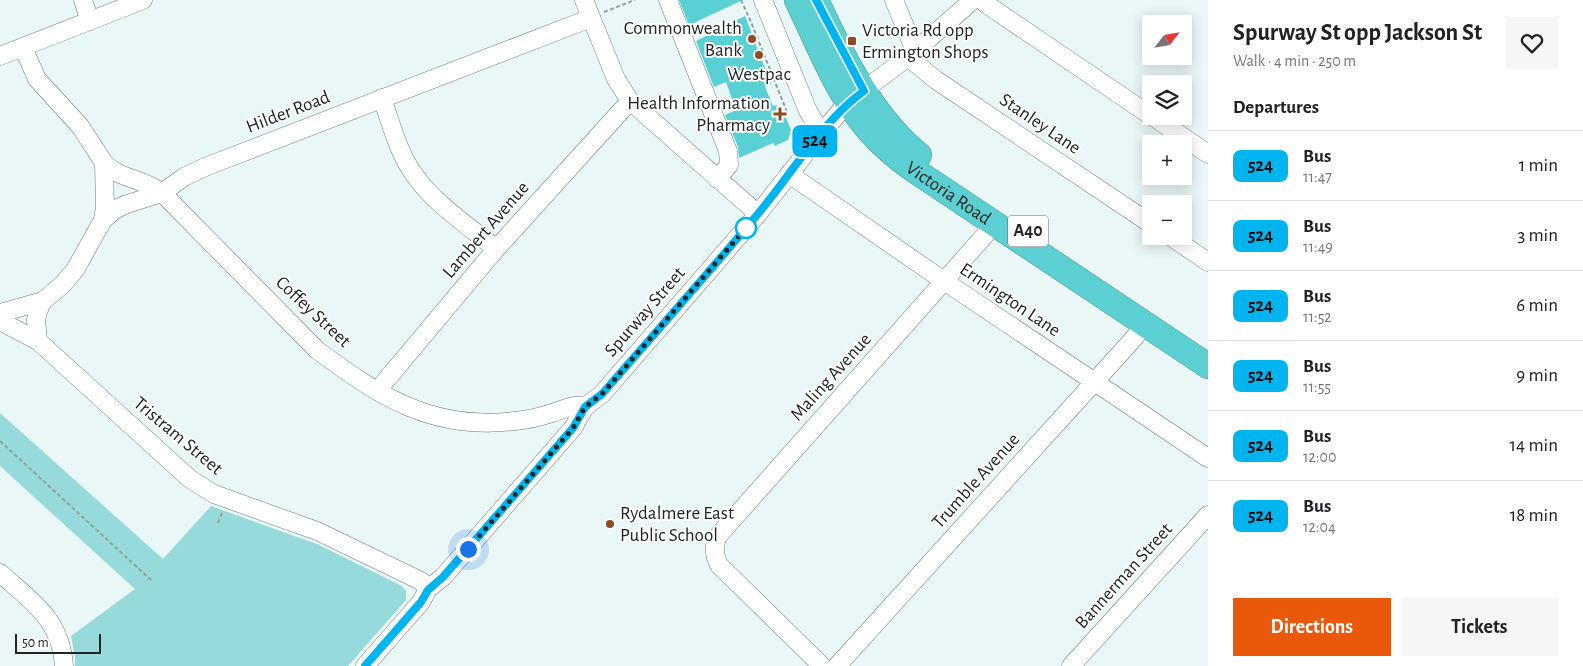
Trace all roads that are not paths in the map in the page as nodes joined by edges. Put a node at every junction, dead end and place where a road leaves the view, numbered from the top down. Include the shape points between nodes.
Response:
1 (82, 0) edge
2 (144, 0) edge
3 (584, 0) edge
4 (668, 0) edge
5 (763, 0) edge
6 (797, 0) edge
7 (816, 0) edge
8 (894, 0) edge
9 (973, 0) edge
10 (983, 0) edge
11 (595, 16) junction
12 (90, 21) junction
13 (23, 47) junction
14 (911, 54) junction
15 (0, 56) edge
16 (856, 97) junction
17 (382, 98) junction
18 (630, 100) junction
19 (1142, 109) edge
20 (1165, 125) edge
21 (824, 130) junction
22 (1208, 154) edge
23 (104, 163) junction
24 (789, 174) junction
25 (717, 179) junction
26 (162, 193) junction
27 (758, 214) junction
28 (1142, 218) edge
29 (103, 220) junction
30 (992, 222) junction
31 (1183, 245) edge
32 (496, 249) junction
33 (1208, 262) edge
34 (944, 281) junction
35 (43, 301) junction
36 (0, 313) edge
37 (0, 320) edge
38 (1144, 323) junction
39 (38, 341) junction
40 (1208, 352) edge
41 (1208, 366) edge
42 (1094, 382) junction
43 (377, 391) junction
44 (585, 407) junction
45 (1208, 458) edge
46 (1208, 515) edge
47 (0, 572) edge
48 (428, 590) junction
49 (64, 666) edge
50 (365, 666) edge
51 (822, 666) edge
52 (837, 666) edge
53 (1071, 666) edge

1 - 12 street
2 - 12 street
3 - 11 street
4 - 25 street via 728,151 729,164
5 - 21 street via 808,111
6 - 16 highway, Victoria Road / A40 via 833,76
7 - 16 highway, Victoria Road / A40
8 - 14 street, Stanley Lane
9 - 14 street, Spurway Street
10 - 19 street
11 - 17 street, Hilder Road
11 - 18 street via 616,79
12 - 13 street
13 - 15 street
13 - 23 street, Coffey Street via 37,78 80,126
14 - 16 street, Spurway Street
14 - 28 street, Stanley Lane via 936,80
16 - 21 street, Spurway Street
16 - 30 highway, Victoria Road / A40 via 877,139 920,174
16 - 40 highway, Victoria Road / A40 via 885,120 911,149 947,177
17 - 26 street, Hilder Road via 204,167
17 - 32 street via 412,172 435,198
18 - 25 street
18 - 32 street, Lambert Avenue
20 - 22 street
21 - 24 street, Spurway Street
23 - 26 street, Coffey Street
23 - 29 street via 106,207
24 - 27 street, Spurway Street
24 - 34 street, Ermington Lane
25 - 27 street
26 - 29 street, Hilder Road via 116,209
26 - 43 street, Coffey Street via 317,350
27 - 44 street, Spurway Street via 602,394
29 - 35 street, Hilder Road via 75,270
30 - 34 street, Maling Avenue via 985,235
30 - 38 highway, Victoria Road / A40
31 - 33 street
32 - 43 street, Lambert Avenue
34 - 42 street, Ermington Lane
34 - 51 street, Maling Avenue via 715,543 719,565
35 - 36 street, Hilder Road
35 - 39 street via 36,320
37 - 39 street, Tristram Street
38 - 41 highway, Victoria Road / A40
38 - 42 street, Trumble Avenue
39 - 48 street, Tristram Street via 190,479 214,494 346,544 420,581
42 - 45 street, Ermington Lane
42 - 52 street, Trumble Avenue
43 - 44 street, Coffey Street via 412,409 444,420 481,424 516,421 573,406
44 - 48 street, Spurway Street via 573,428 443,577
46 - 53 street, Bannerman Street
47 - 49 street via 42,610 56,631 63,650
48 - 50 street, Spurway Street

